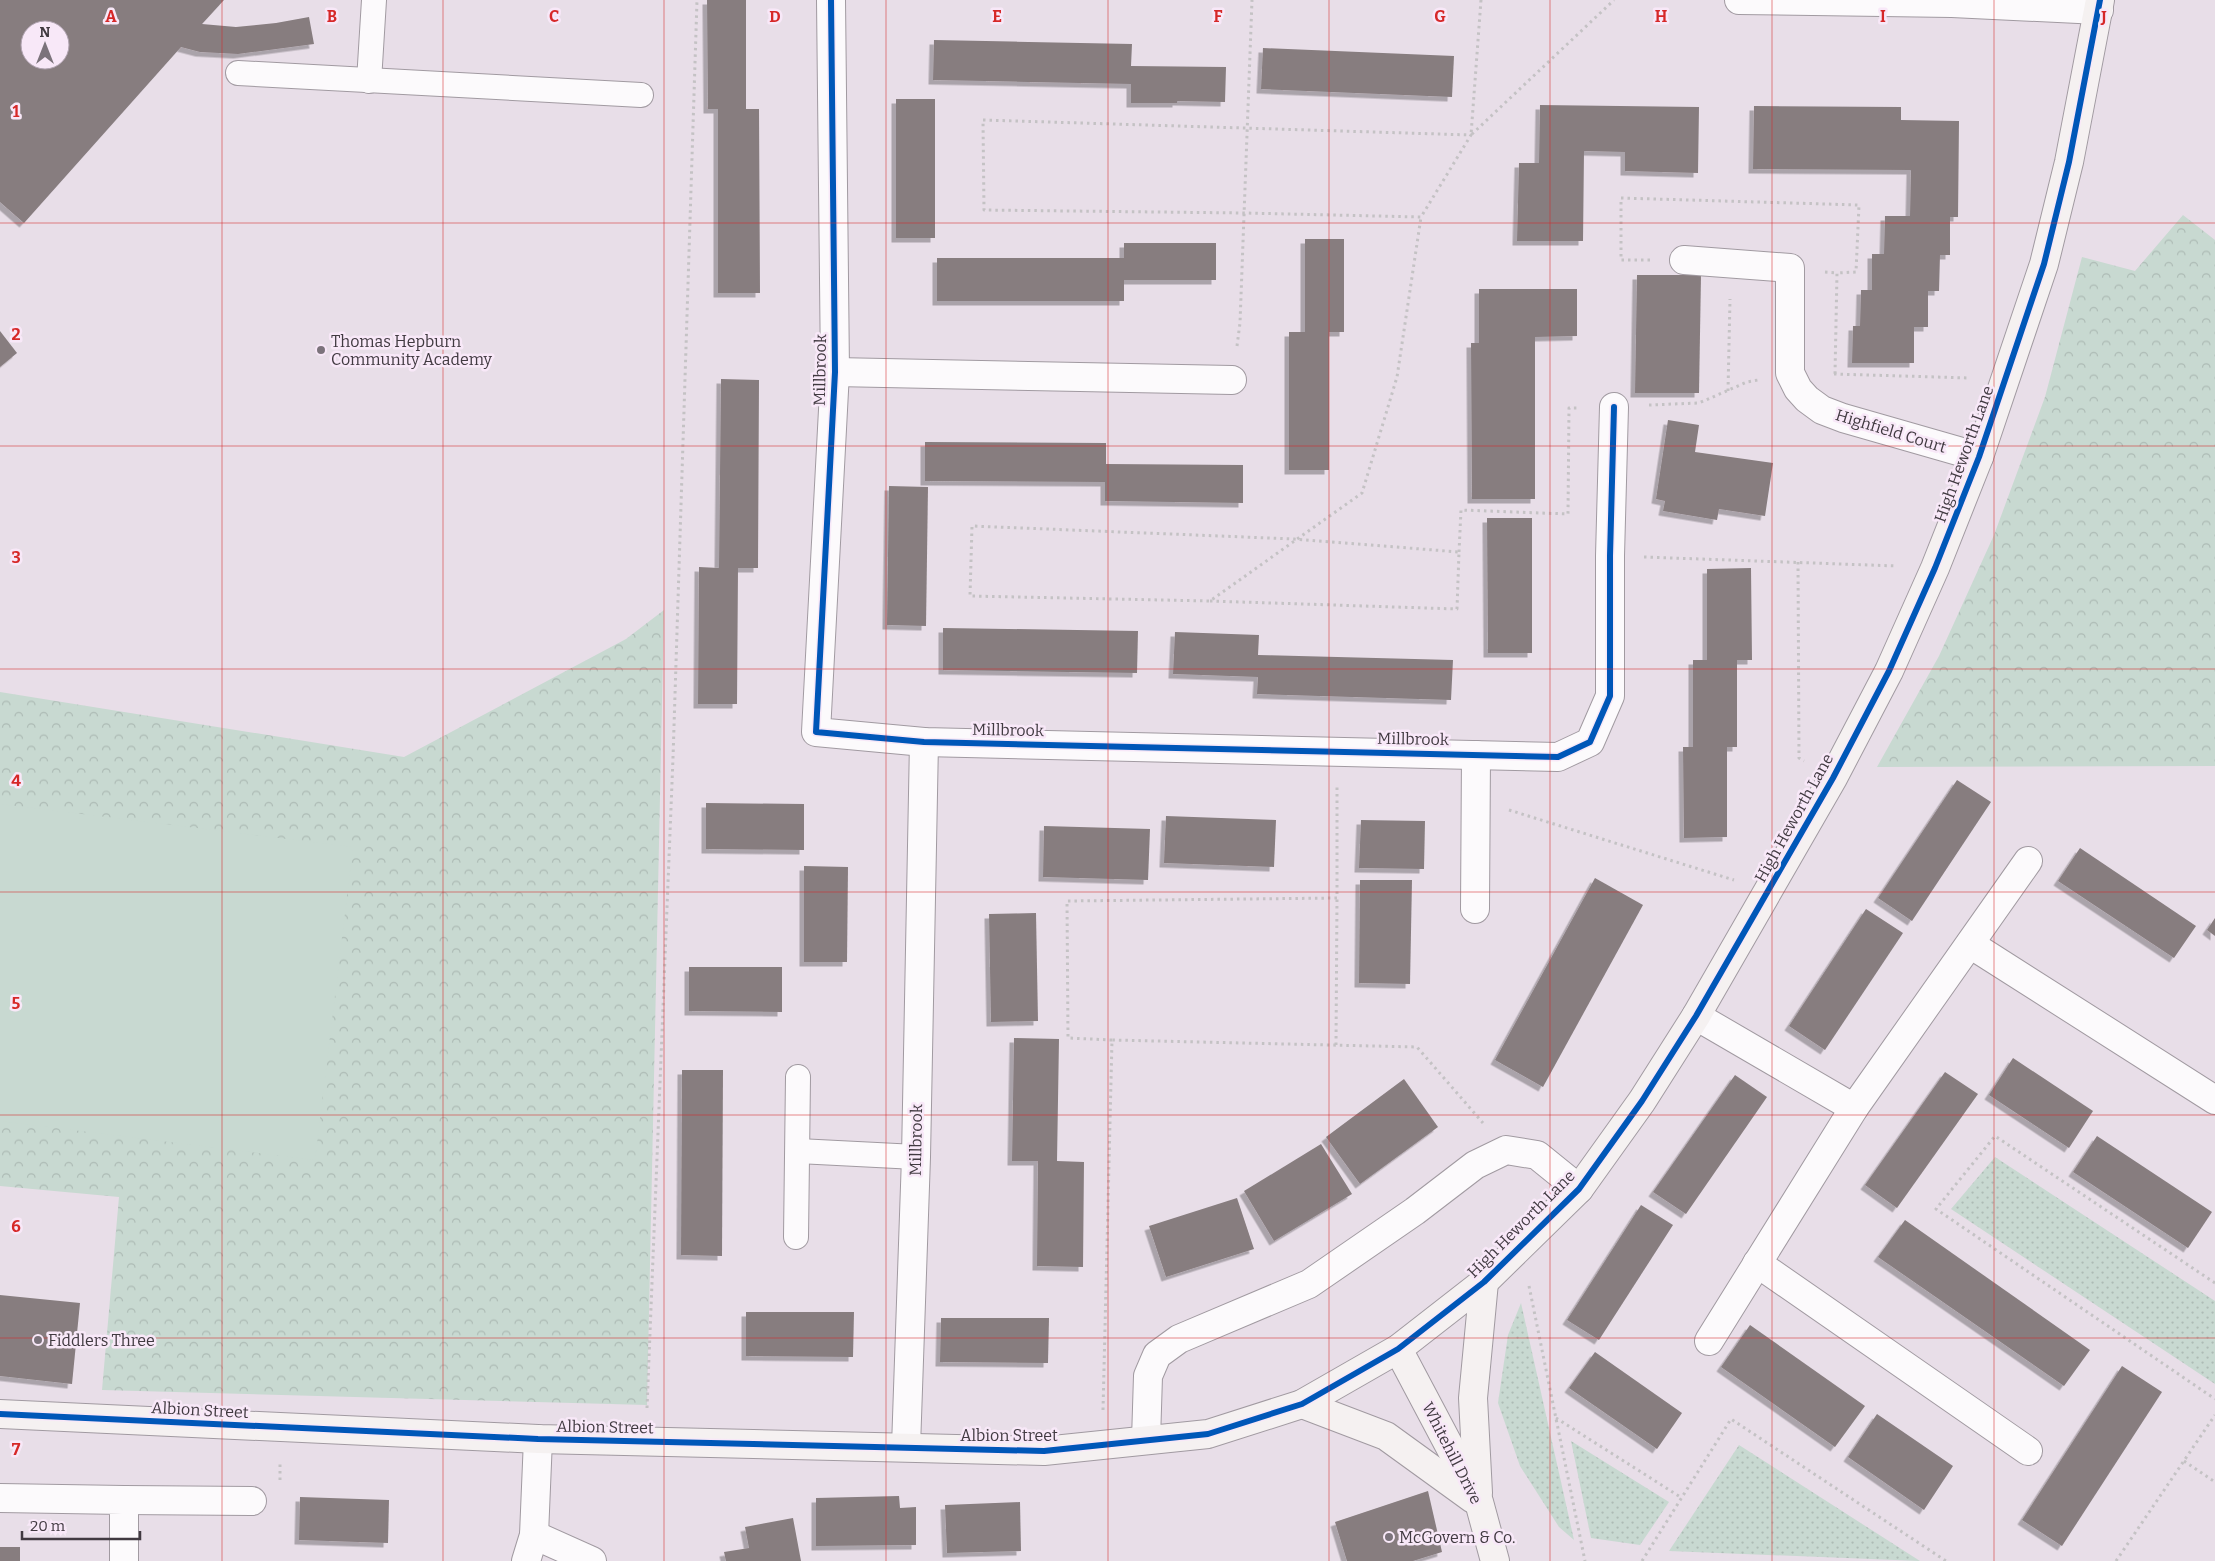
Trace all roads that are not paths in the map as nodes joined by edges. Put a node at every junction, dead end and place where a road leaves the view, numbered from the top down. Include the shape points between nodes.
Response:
1 (374, 0) edge
2 (831, 0) edge
3 (1739, 0) edge
4 (2099, 5) edge
5 (238, 73) dead end
6 (370, 81) junction
7 (641, 96) dead end
8 (1684, 260) dead end
9 (834, 372) junction
10 (1232, 380) road end
11 (1614, 407) road end
12 (1979, 457) junction
13 (924, 742) junction
14 (1476, 755) junction
15 (2028, 861) dead end
16 (1475, 908) dead end
17 (1970, 944) junction
18 (1696, 1016) junction
19 (798, 1078) dead end
20 (2215, 1100) edge
21 (1854, 1108) junction
22 (798, 1151) junction
23 (916, 1157) junction
24 (1579, 1189) junction
25 (796, 1237) dead end
26 (1758, 1263) junction
27 (1484, 1282) junction
28 (1709, 1341) dead end
29 (1398, 1349) junction
30 (1302, 1404) junction
31 (0, 1414) edge
32 (1208, 1434) joint
33 (538, 1439) junction
34 (1146, 1440) junction
35 (906, 1447) junction
36 (2028, 1451) dead end
37 (0, 1498) edge
38 (124, 1500) junction
39 (252, 1501) road end
40 (1479, 1502) junction
41 (534, 1535) junction
42 (124, 1561) edge
43 (526, 1561) edge
44 (592, 1561) edge
45 (1495, 1561) edge

1 - 6 lane
2 - 9 street, Millbrook
3 - 4 street
4 - 12 street, High Heworth Lane via 2069,162 2046,255
5 - 6 lane
6 - 7 lane
8 - 12 street, Highfield Court via 1790,268 1790,373 1798,389 1822,410 1843,418
9 - 10 street
9 - 13 street, Millbrook via 816,732
11 - 14 street, Millbrook via 1610,696 1590,742 1558,757
12 - 18 street, High Heworth Lane via 1889,671 1833,778
13 - 14 street, Millbrook
13 - 23 street, Millbrook
14 - 16 street
15 - 17 street
17 - 20 street
17 - 21 street
18 - 21 street
18 - 24 street, High Heworth Lane via 1642,1101
19 - 22 lane
21 - 26 street
22 - 23 lane
22 - 25 lane
23 - 35 street, Millbrook
24 - 27 street, High Heworth Lane
24 - 34 street via 1537,1155 1506,1150 1475,1164 1309,1284 1179,1339 1157,1355 1148,1376
26 - 28 street
26 - 36 street
27 - 29 street, High Heworth Lane
27 - 40 street via 1473,1398
29 - 30 street, High Heworth Lane
29 - 40 street, Whitehill Drive
30 - 32 street, High Heworth Lane
30 - 40 street via 1386,1436
31 - 33 street, Albion Street
32 - 34 street, Albion Street
33 - 35 street, Albion Street
33 - 41 street
34 - 35 street, Albion Street via 1044,1451
37 - 38 street
38 - 39 street
38 - 42 street
40 - 45 street, Whitehill Drive
41 - 43 street
41 - 44 street

